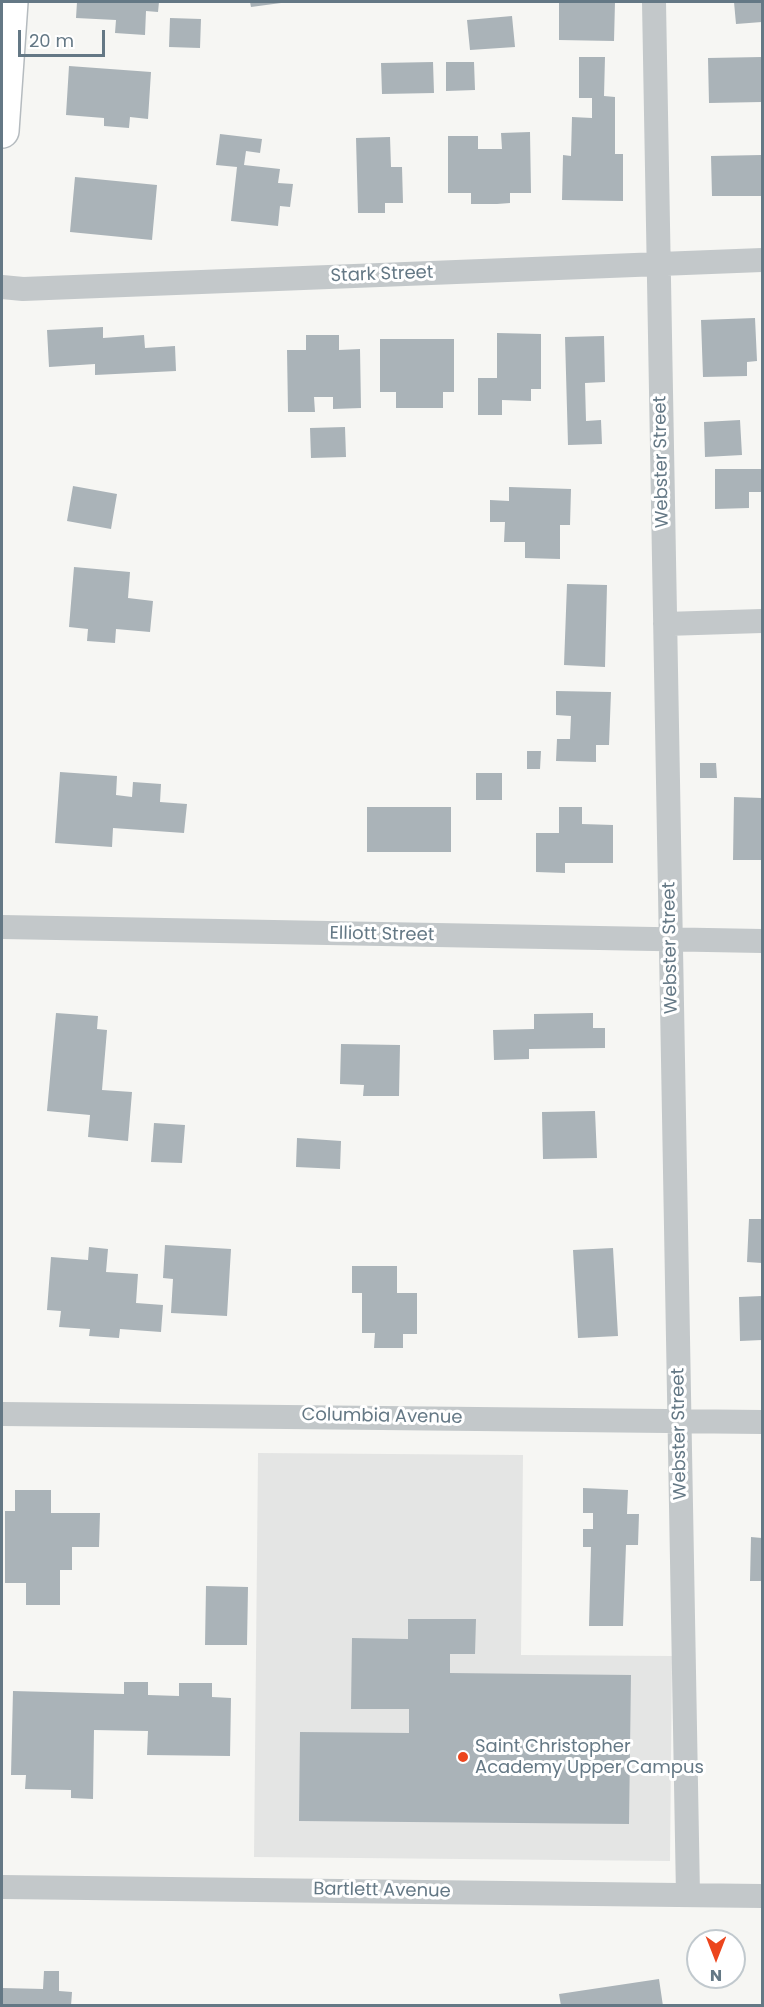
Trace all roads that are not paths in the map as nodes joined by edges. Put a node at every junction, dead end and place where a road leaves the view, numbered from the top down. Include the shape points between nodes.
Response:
1 (11, 2) edge
2 (654, 2) edge
3 (2, 131) edge
4 (762, 260) edge
5 (659, 265) junction
6 (2, 287) edge
7 (762, 621) edge
8 (665, 624) junction
9 (2, 927) edge
10 (671, 941) junction
11 (762, 941) edge
12 (2, 1414) edge
13 (680, 1420) junction
14 (762, 1422) edge
15 (2, 1887) edge
16 (688, 1894) junction
17 (762, 1896) edge

1 - 3 main road
2 - 5 street, Webster Street
4 - 5 street, Stark Street
5 - 6 street, Stark Street
5 - 8 street, Webster Street
7 - 8 street
8 - 10 street, Webster Street
9 - 10 street, Elliott Street
10 - 11 street, Elliott Street
10 - 13 street, Webster Street
12 - 13 street, Columbia Avenue
13 - 14 street, Columbia Avenue
13 - 16 street, Webster Street
15 - 16 street, Bartlett Avenue
16 - 17 street, Bartlett Avenue

